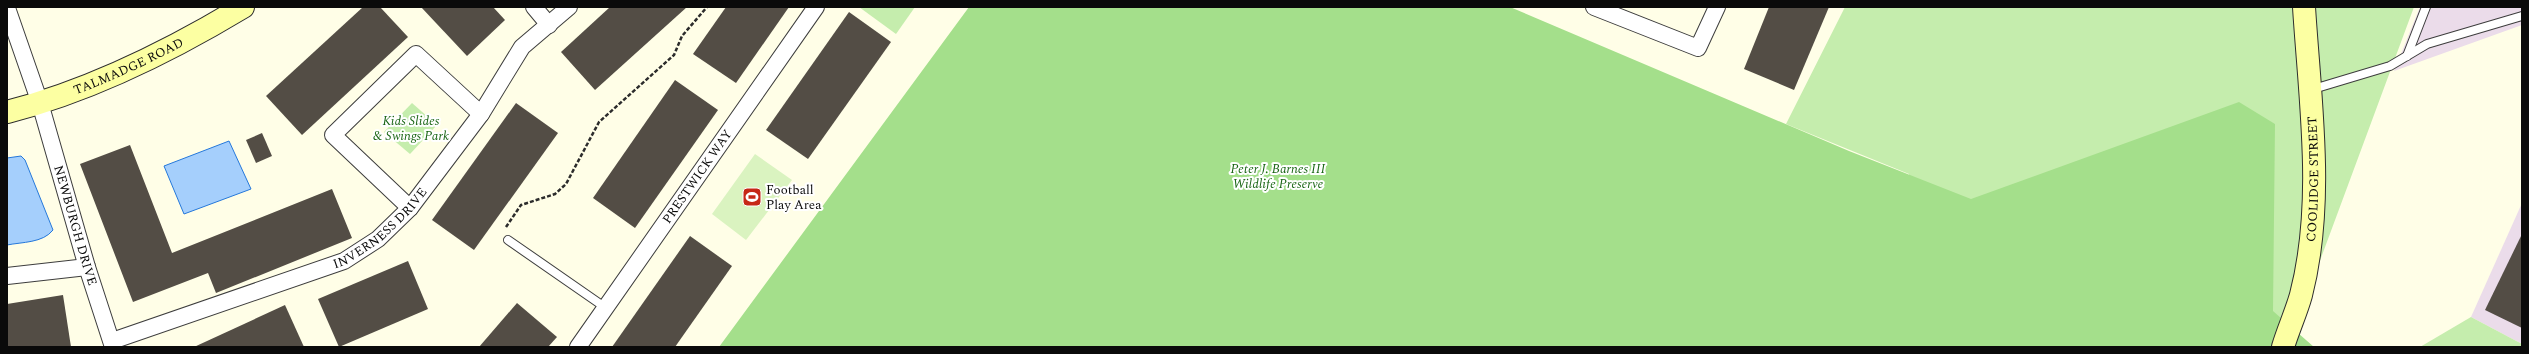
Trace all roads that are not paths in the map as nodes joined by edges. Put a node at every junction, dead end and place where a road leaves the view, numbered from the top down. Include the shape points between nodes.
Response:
1 (243, 7) edge
2 (534, 7) edge
3 (569, 7) edge
4 (816, 7) edge
5 (1594, 7) edge
6 (1717, 7) edge
7 (2304, 7) edge
8 (2426, 7) edge
9 (7, 8) edge
10 (2522, 16) edge
11 (549, 25) junction
12 (2406, 56) junction
13 (2310, 90) junction
14 (40, 103) junction
15 (7, 112) edge
16 (481, 114) junction
17 (410, 208) junction
18 (508, 240) road end
19 (87, 267) junction
20 (7, 276) edge
21 (606, 308) junction
22 (112, 344) edge
23 (578, 347) edge
24 (2282, 347) edge

1 - 14 street, TALMADGE ROAD via 210,27 109,76
2 - 11 street
3 - 11 street, INVERNESS DRIVE
4 - 21 street, PRESTWICK WAY
5 - 6 street via 1698,48
7 - 13 street, COOLIDGE STREET
8 - 12 lane
9 - 14 street, NEWBURGH DRIVE
10 - 12 lane via 2427,44
11 - 16 street, INVERNESS DRIVE via 522,47
12 - 13 lane via 2390,66
13 - 24 street, COOLIDGE STREET via 2314,157 2312,228 2301,295
14 - 15 street, TALMADGE ROAD
14 - 19 street, NEWBURGH DRIVE
16 - 17 street, INVERNESS DRIVE
16 - 17 street via 416,54 333,135
17 - 22 street, INVERNESS DRIVE via 378,239 344,261
18 - 21 lane
19 - 20 street
19 - 22 street, NEWBURGH DRIVE
21 - 23 street, PRESTWICK WAY

